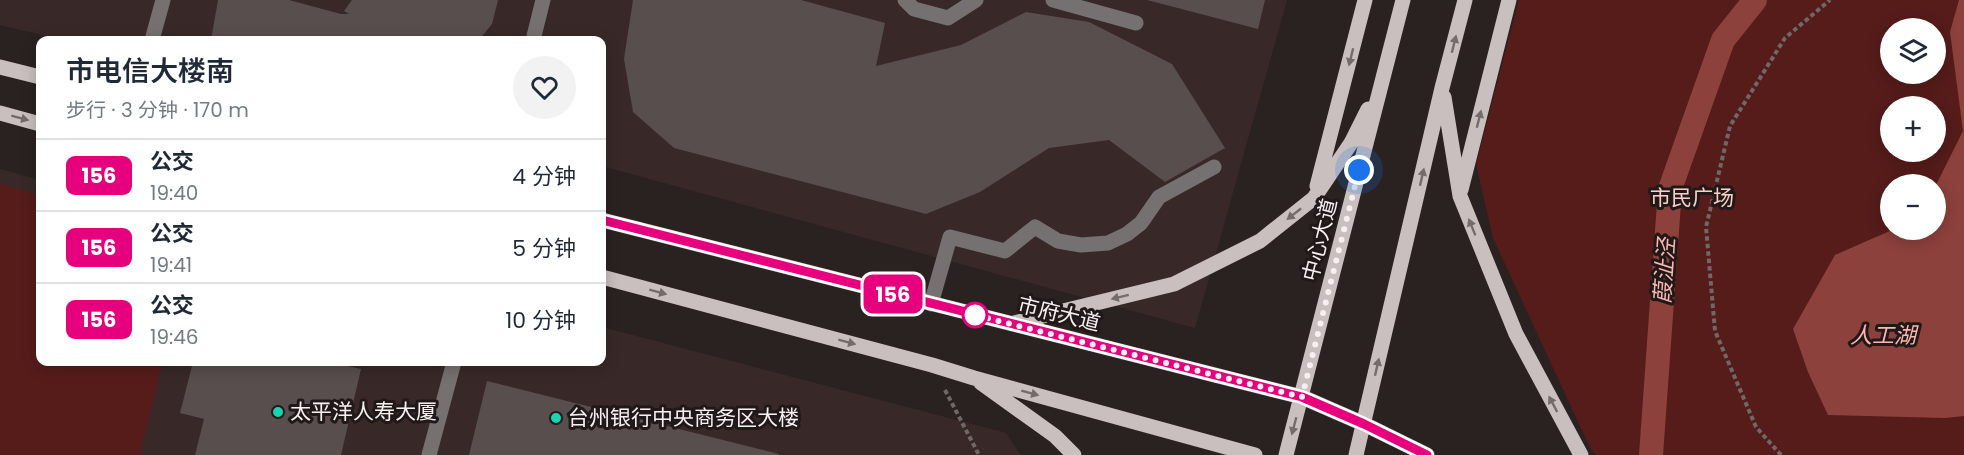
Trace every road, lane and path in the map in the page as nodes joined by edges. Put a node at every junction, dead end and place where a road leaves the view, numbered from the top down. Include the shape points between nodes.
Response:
1 (164, 0) edge
2 (543, 0) edge
3 (905, 0) edge
4 (976, 0) edge
5 (1053, 0) edge
6 (1365, 0) edge
7 (1403, 0) edge
8 (1465, 0) edge
9 (1509, 0) edge
10 (1830, 0) edge
11 (1136, 23) dead end
12 (153, 36) edge
13 (534, 36) edge
14 (0, 67) edge
15 (36, 76) edge
16 (1383, 79) junction
17 (1442, 88) junction
18 (0, 113) edge
19 (36, 123) edge
20 (1214, 167) dead end
21 (1460, 196) junction
22 (1314, 198) junction
23 (606, 221) edge
24 (606, 278) edge
25 (931, 304) junction
26 (1012, 324) junction
27 (932, 365) junction
28 (453, 366) edge
29 (974, 378) junction
30 (1302, 397) junction
31 (1364, 424) junction
32 (429, 455) edge
33 (980, 455) edge
34 (1074, 455) edge
35 (1255, 455) edge
36 (1286, 455) edge
37 (1356, 455) edge
38 (1427, 455) edge
39 (1581, 455) edge
40 (1781, 455) edge

1 - 12 street
2 - 13 street
3 - 4 street via 914,9 948,18
5 - 11 street
6 -> 22 main road
7 - 16 main road, 中心大道
17 -> 8 main road
21 -> 9 main road
10 - 40 path via 1785,38 1730,126 1706,227 1715,331 1756,427
14 - 15 main road
16 - 22 main road via 1351,143
16 - 30 main road, 中心大道
17 - 21 main road
31 -> 17 main road
18 -> 19 main road
20 - 25 street via 1159,197 1141,223 1108,243 1081,245 1058,240 1035,227 1005,251 950,237
39 -> 21 main road via 1516,334
22 -> 26 main road via 1260,241 1174,284
23 - 25 main road, 市府大道
24 -> 27 main road
25 - 26 main road, 市府大道
26 - 30 main road, 市府大道
27 - 29 main road
27 - 33 path
28 - 32 street
29 - 34 main road via 1055,436
29 -> 35 main road
30 - 31 main road, 市府大道
30 -> 36 main road, 中心大道
31 - 37 main road
31 - 38 main road, 市府大道

